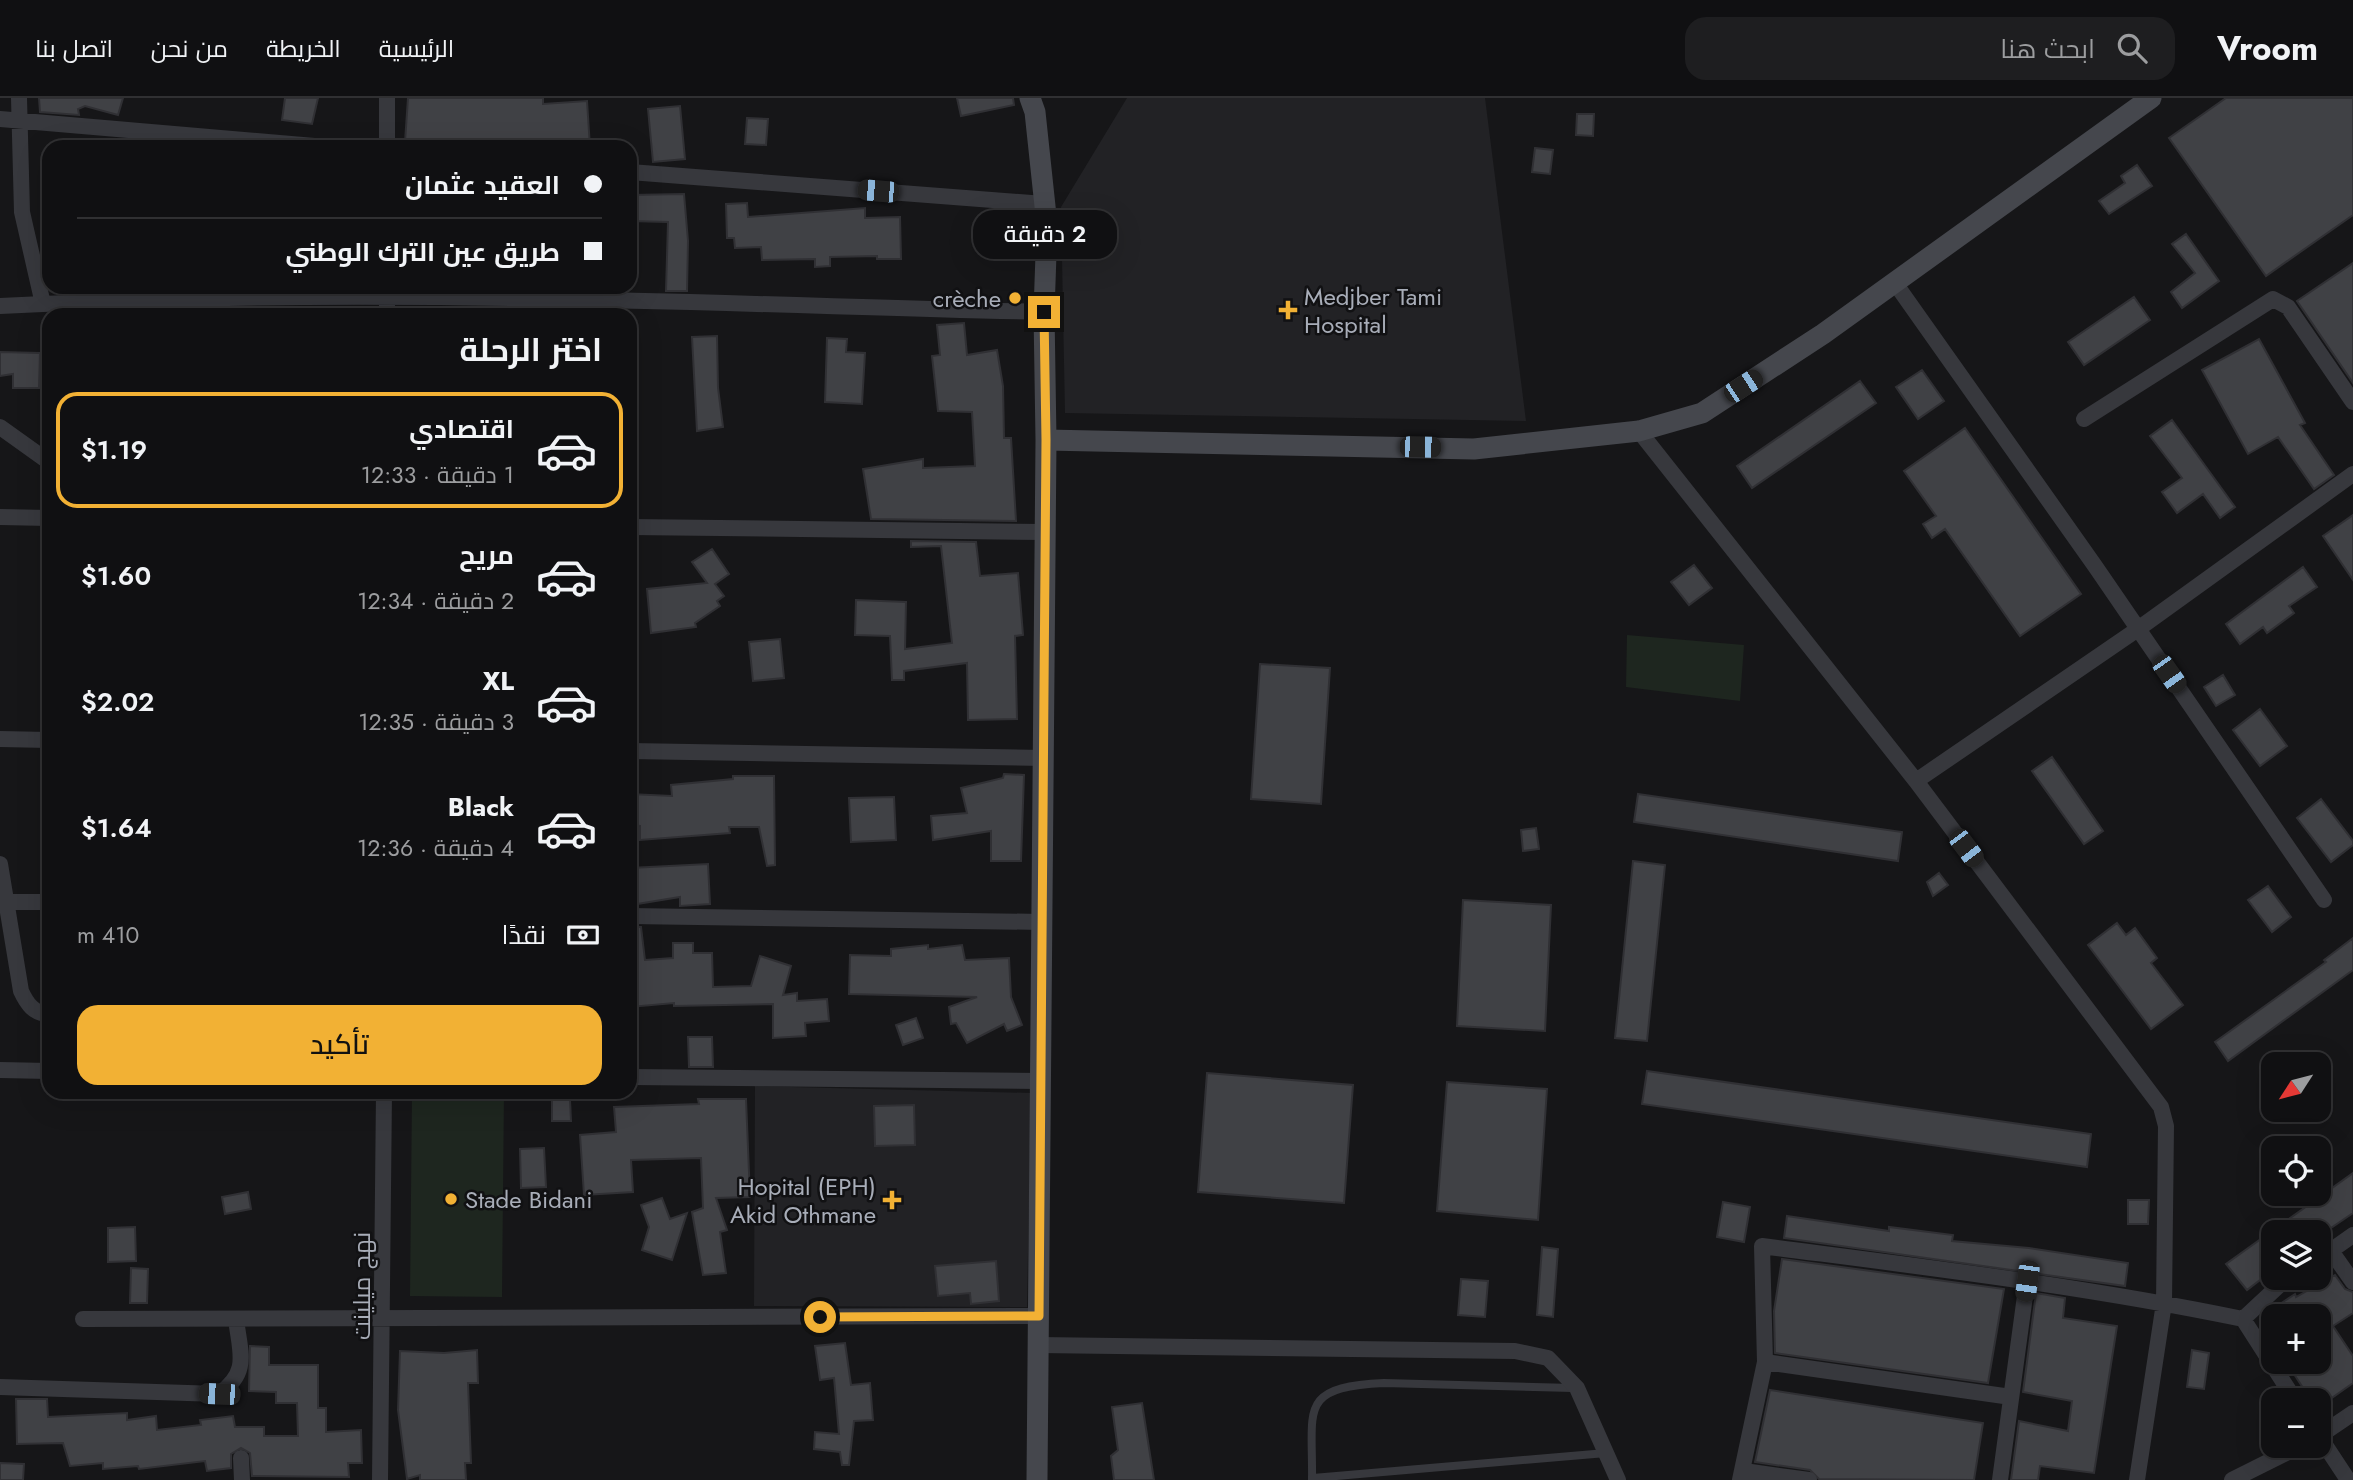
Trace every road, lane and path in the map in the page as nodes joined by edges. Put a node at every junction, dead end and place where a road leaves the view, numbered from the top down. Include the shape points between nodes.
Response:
1 (19, 98) edge
2 (387, 98) edge
3 (1030, 98) edge
4 (2151, 98) edge
5 (0, 118) edge
6 (19, 119) junction
7 (249, 140) edge
8 (387, 140) edge
9 (637, 173) edge
10 (1044, 204) junction
11 (1895, 283) junction
12 (345, 294) edge
13 (481, 294) edge
14 (43, 304) junction
15 (0, 306) edge
16 (161, 307) edge
17 (1044, 312) junction
18 (2353, 402) edge
19 (2084, 419) dead end
20 (0, 427) edge
21 (1639, 430) junction
22 (1046, 440) junction
23 (42, 457) edge
24 (2353, 474) edge
25 (0, 517) edge
26 (42, 518) edge
27 (637, 527) edge
28 (1045, 532) junction
29 (2138, 629) junction
30 (0, 738) edge
31 (42, 740) edge
32 (637, 751) edge
33 (1043, 758) junction
34 (1916, 781) junction
35 (0, 864) edge
36 (2323, 900) dead end
37 (7, 902) junction
38 (42, 902) edge
39 (637, 916) edge
40 (1042, 922) junction
41 (42, 1013) edge
42 (0, 1070) edge
43 (42, 1071) edge
44 (637, 1077) edge
45 (1040, 1081) junction
46 (384, 1099) edge
47 (2353, 1235) edge
48 (2331, 1251) edge
49 (2331, 1261) edge
50 (2027, 1281) junction
51 (2353, 1282) edge
52 (2274, 1290) edge
53 (2164, 1303) junction
54 (1039, 1316) junction
55 (383, 1318) junction
56 (83, 1319) dead end
57 (236, 1319) junction
58 (2243, 1319) junction
59 (1038, 1345) junction
60 (1765, 1362) junction
61 (0, 1387) edge
62 (1577, 1388) junction
63 (2287, 1388) edge
64 (2011, 1397) junction
65 (2353, 1413) edge
66 (2331, 1428) edge
67 (1606, 1453) junction
68 (2331, 1454) edge
69 (242, 1458) dead end
70 (2276, 1458) edge
71 (1742, 1475) edge
72 (1312, 1479) edge
73 (242, 1480) edge
74 (380, 1480) edge
75 (1037, 1480) edge
76 (1618, 1480) edge
77 (1809, 1480) edge
78 (2000, 1480) edge
79 (2137, 1480) edge
80 (2232, 1480) edge
81 (2348, 1480) edge

1 - 6 street
2 - 8 street
3 - 10 main road
4 - 11 main road
5 - 6 street
6 - 7 street
6 - 14 street via 22,212
9 - 10 street
10 - 17 main road
11 - 21 main road via 1702,412
11 - 29 street
12 - 16 street
13 - 17 street
14 - 15 street
14 - 16 street
17 - 22 main road
18 - 19 street via 2288,307 2273,299
20 - 23 street
21 - 22 main road via 1474,449
21 - 34 street
22 - 28 main road
24 - 29 street
25 - 26 street
27 - 28 street
28 - 33 main road
29 - 34 street
29 - 36 street
30 - 31 street
32 - 33 street
33 - 40 main road
34 - 53 street via 2161,1107 2166,1126
35 - 37 street
37 - 38 street
37 - 41 street via 21,991 27,1003
39 - 40 street
40 - 45 main road
42 - 43 street
44 - 45 street
45 - 54 main road
46 - 55 street, نهج ميلينت
47 - 48 street
49 - 51 street
50 - 53 street
50 - 60 street via 1762,1246
50 - 64 street
52 - 58 street
53 - 58 street
53 - 79 street
54 - 55 street
54 - 59 main road
55 - 57 street
55 - 74 street, نهج ميلينت
56 - 57 street
57 - 61 street via 242,1365 236,1382 219,1394
58 - 63 street
59 - 62 street via 1515,1351 1548,1358
59 - 75 main road
60 - 64 street
60 - 71 street
62 - 67 street
62 - 72 lane via 1384,1383 1329,1391 1315,1407 1310,1425
64 - 78 street
65 - 66 street
67 - 72 lane
67 - 76 street
68 - 81 street
69 - 73 street
70 - 80 street
71 - 77 street

